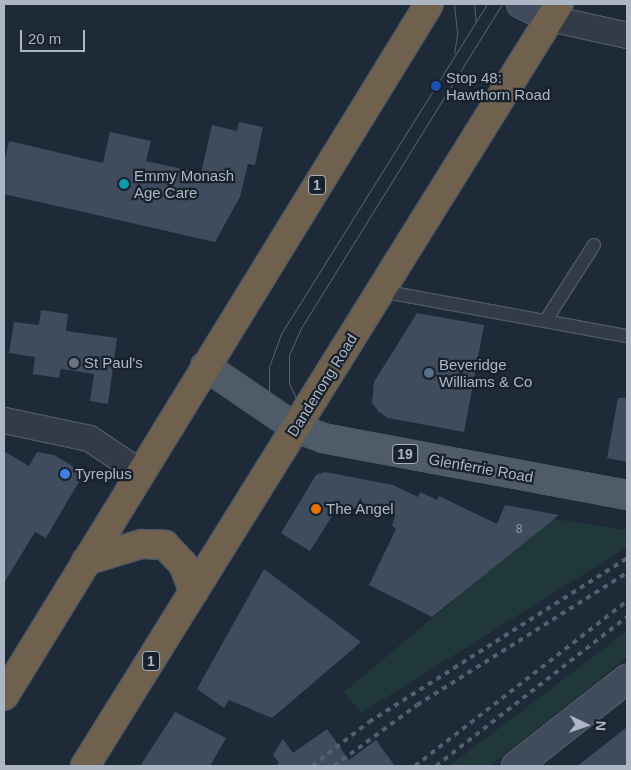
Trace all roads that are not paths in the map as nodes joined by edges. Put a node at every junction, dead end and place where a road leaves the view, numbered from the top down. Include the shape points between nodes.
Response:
1 (429, 4) edge
2 (521, 4) edge
3 (554, 11) edge
4 (627, 35) edge
5 (594, 245) dead end
6 (381, 291) junction
7 (546, 320) junction
8 (627, 336) edge
9 (205, 366) junction
10 (4, 420) edge
11 (296, 428) junction
12 (140, 472) junction
13 (627, 495) edge
14 (86, 561) junction
15 (194, 592) junction
16 (626, 688) edge
17 (5, 691) edge
18 (85, 766) edge
19 (516, 766) edge
20 (546, 766) edge

1 - 9 highway, 1
2 - 3 street
3 - 4 street
3 - 6 highway, Dandenong Road / 1
5 - 7 lane
6 - 7 lane
6 - 11 highway, Dandenong Road / 1
7 - 8 lane
9 - 11 main road, Glenferrie Road / 19
9 - 12 highway, 1
10 - 12 street via 89,438
11 - 13 main road, Glenferrie Road / 19 via 344,443
11 - 15 highway, Dandenong Road / 1
12 - 14 highway, 1
14 - 15 highway via 141,544 165,545 183,564
14 - 17 highway, 1
15 - 18 highway, Dandenong Road / 1
16 - 19 street
16 - 20 street

